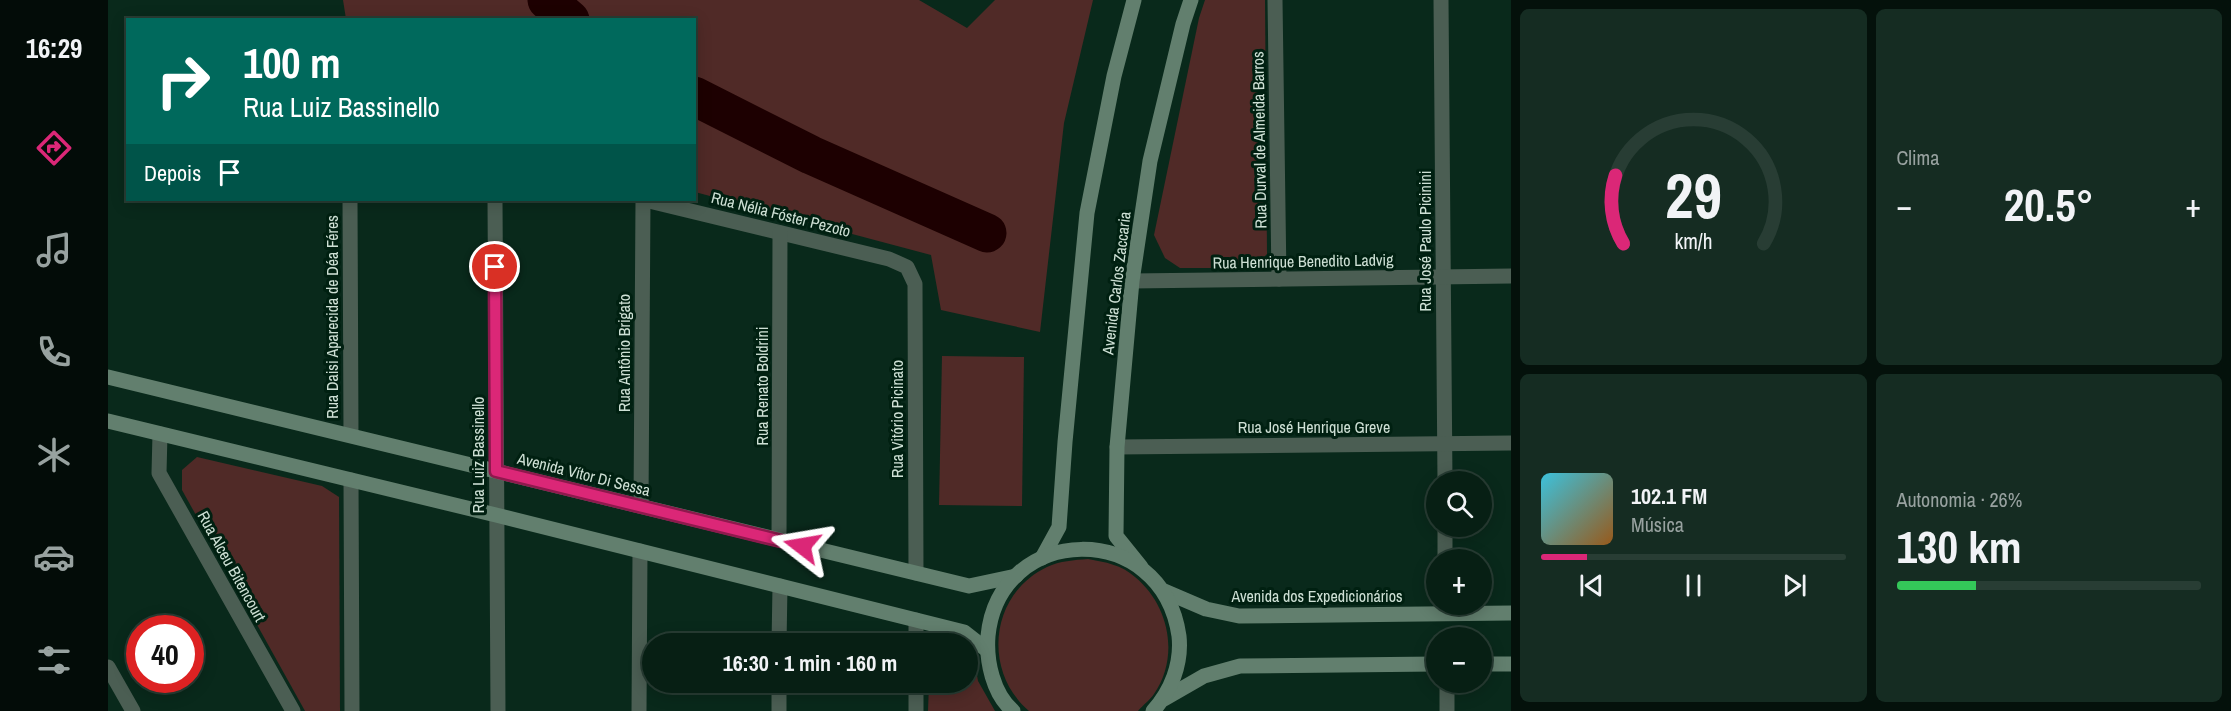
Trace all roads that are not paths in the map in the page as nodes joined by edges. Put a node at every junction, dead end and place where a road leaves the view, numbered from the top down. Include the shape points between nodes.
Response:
1 (1134, 0) edge
2 (1191, 0) edge
3 (1275, 0) edge
4 (1441, 0) edge
5 (350, 201) edge
6 (495, 201) edge
7 (644, 201) edge
8 (648, 201) edge
9 (780, 233) junction
10 (907, 267) joint
11 (1511, 276) edge
12 (1443, 277) junction
13 (1279, 279) junction
14 (1132, 281) junction
15 (108, 377) edge
16 (108, 422) edge
17 (160, 434) junction
18 (351, 435) junction
19 (1511, 443) edge
20 (1444, 444) junction
21 (1117, 447) junction
22 (496, 471) junction
23 (1445, 471) edge
24 (351, 480) junction
25 (641, 506) junction
26 (496, 515) junction
27 (780, 540) junction
28 (640, 551) junction
29 (1042, 558) junction
30 (1141, 567) junction
31 (916, 573) junction
32 (1016, 576) junction
33 (780, 586) junction
34 (1164, 591) junction
35 (1426, 610) edge
36 (1492, 613) edge
37 (1511, 614) edge
38 (916, 620) junction
39 (779, 633) edge
40 (916, 633) edge
41 (987, 650) junction
42 (1426, 664) edge
43 (1492, 664) edge
44 (1511, 664) edge
45 (108, 667) edge
46 (779, 693) edge
47 (916, 693) edge
48 (1447, 693) edge
49 (1164, 699) junction
50 (133, 711) edge
51 (293, 711) edge
52 (352, 711) edge
53 (498, 711) edge
54 (639, 711) edge
55 (779, 711) edge
56 (916, 711) edge
57 (1013, 711) edge
58 (1153, 711) edge
59 (1447, 711) edge

1 - 29 street, Avenida Carlos Zaccaria via 1114,76 1087,213 1059,527
2 - 14 street, Avenida Carlos Zaccaria via 1150,161
3 - 13 street, Rua Durval de Almeida Barros
4 - 12 street, Rua José Paulo Picinini
5 - 18 street, Rua Daisi Aparecida de Déa Féres
6 - 22 street, Rua Luiz Bassinello
7 - 25 street, Rua Antônio Brigato
8 - 9 street, Rua Nélia Fóster Pezoto
9 - 10 street, Rua Nélia Fóster Pezoto via 889,259
9 - 27 street, Rua Renato Boldrini
10 - 31 street, Rua Vitório Picinato via 915,284
11 - 12 street, Rua Henrique Benedito Ladvig
12 - 13 street, Rua Henrique Benedito Ladvig
12 - 20 street, Rua José Paulo Picinini
13 - 14 street, Rua Henrique Benedito Ladvig
14 - 21 street, Avenida Carlos Zaccaria
15 - 18 street, Avenida Vítor Di Sessa
16 - 17 street
17 - 24 street
17 - 51 street, Rua Alceu Bitencourt via 159,473
18 - 22 street, Avenida Vítor Di Sessa
19 - 20 street, Rua José Henrique Greve
20 - 21 street, Rua José Henrique Greve
20 - 23 street, Rua José Paulo Picinini
21 - 30 street, Avenida Carlos Zaccaria via 1116,536
22 - 25 street, Avenida Vítor Di Sessa
22 - 26 street, Rua Luiz Bassinello
24 - 26 street
24 - 52 street
25 - 27 street, Avenida Vítor Di Sessa
26 - 28 street
26 - 53 street, Rua Luiz Bassinello
27 - 31 street, Avenida Vítor Di Sessa
28 - 33 street
28 - 54 street
29 - 30 street via 1067,550 1093,549 1118,555
29 - 32 street
30 - 34 street, Avenida Carlos Zaccaria
31 - 32 street, Avenida Vítor Di Sessa via 969,586
32 - 41 street via 1000,598 990,623
33 - 38 street
33 - 39 street
34 - 35 street, Avenida dos Expedicionários via 1206,609 1239,616
34 - 49 street via 1176,617 1180,645 1176,674
36 - 37 street, Avenida dos Expedicionários
38 - 40 street
38 - 41 street via 964,632
41 - 57 street via 993,681
42 - 49 street via 1240,666 1204,676
43 - 44 street
45 - 50 street
46 - 55 street
47 - 56 street
48 - 59 street
49 - 58 street

